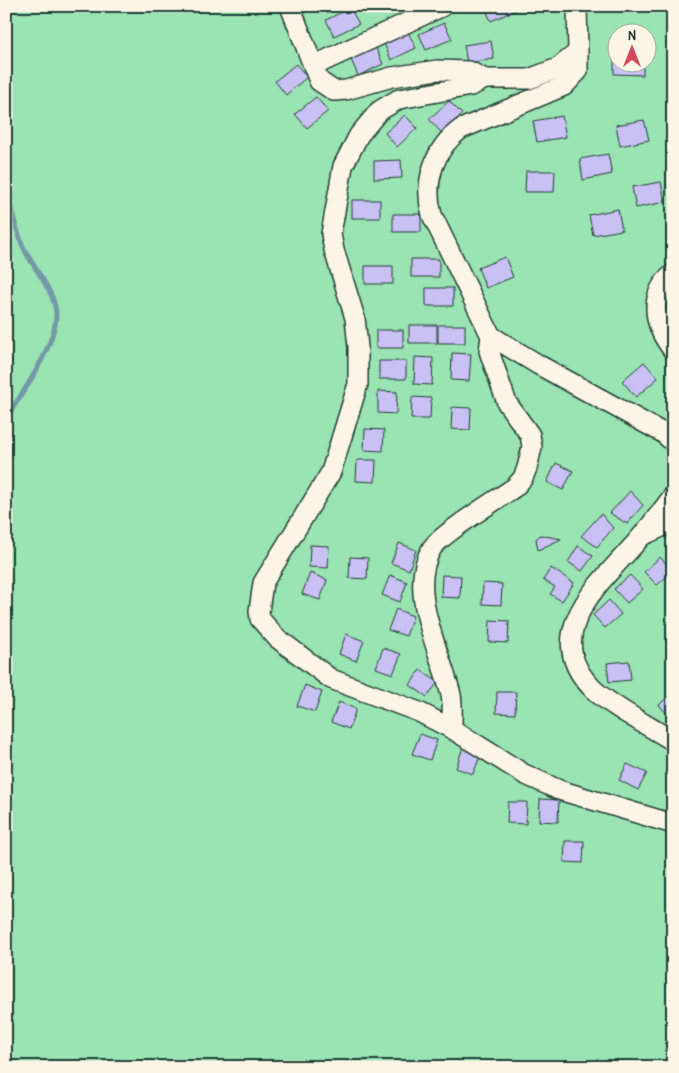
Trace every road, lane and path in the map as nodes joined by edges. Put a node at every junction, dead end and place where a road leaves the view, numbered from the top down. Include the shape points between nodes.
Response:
1 (290, 6) edge
2 (443, 6) edge
3 (577, 6) edge
4 (578, 52) junction
5 (313, 66) junction
6 (485, 79) junction
7 (673, 274) edge
8 (491, 336) junction
9 (673, 350) edge
10 (673, 442) edge
11 (673, 496) edge
12 (673, 522) edge
13 (643, 535) junction
14 (452, 729) junction
15 (673, 741) edge
16 (673, 824) edge

1 - 5 street
2 - 5 street
3 - 4 street
4 - 6 street via 558,68 529,79
4 - 8 street via 578,71 564,86 461,129 448,138 429,181 428,201 432,215
5 - 6 street via 319,81 334,91 437,70 469,71
6 - 14 street via 471,86 399,99 379,111 359,135 342,166 332,234 355,318 358,384 331,472 267,575 259,611 260,619 277,638 331,679 419,712
7 - 9 street via 666,280 654,303 657,322
8 - 10 street
8 - 14 street via 489,351 507,403 530,435 532,447 523,478 515,487 438,542 425,566 425,609 451,697
11 - 13 street
12 - 13 street
13 - 15 street via 580,609 574,621 573,653 576,666 594,690
14 - 16 street via 524,774 559,790

